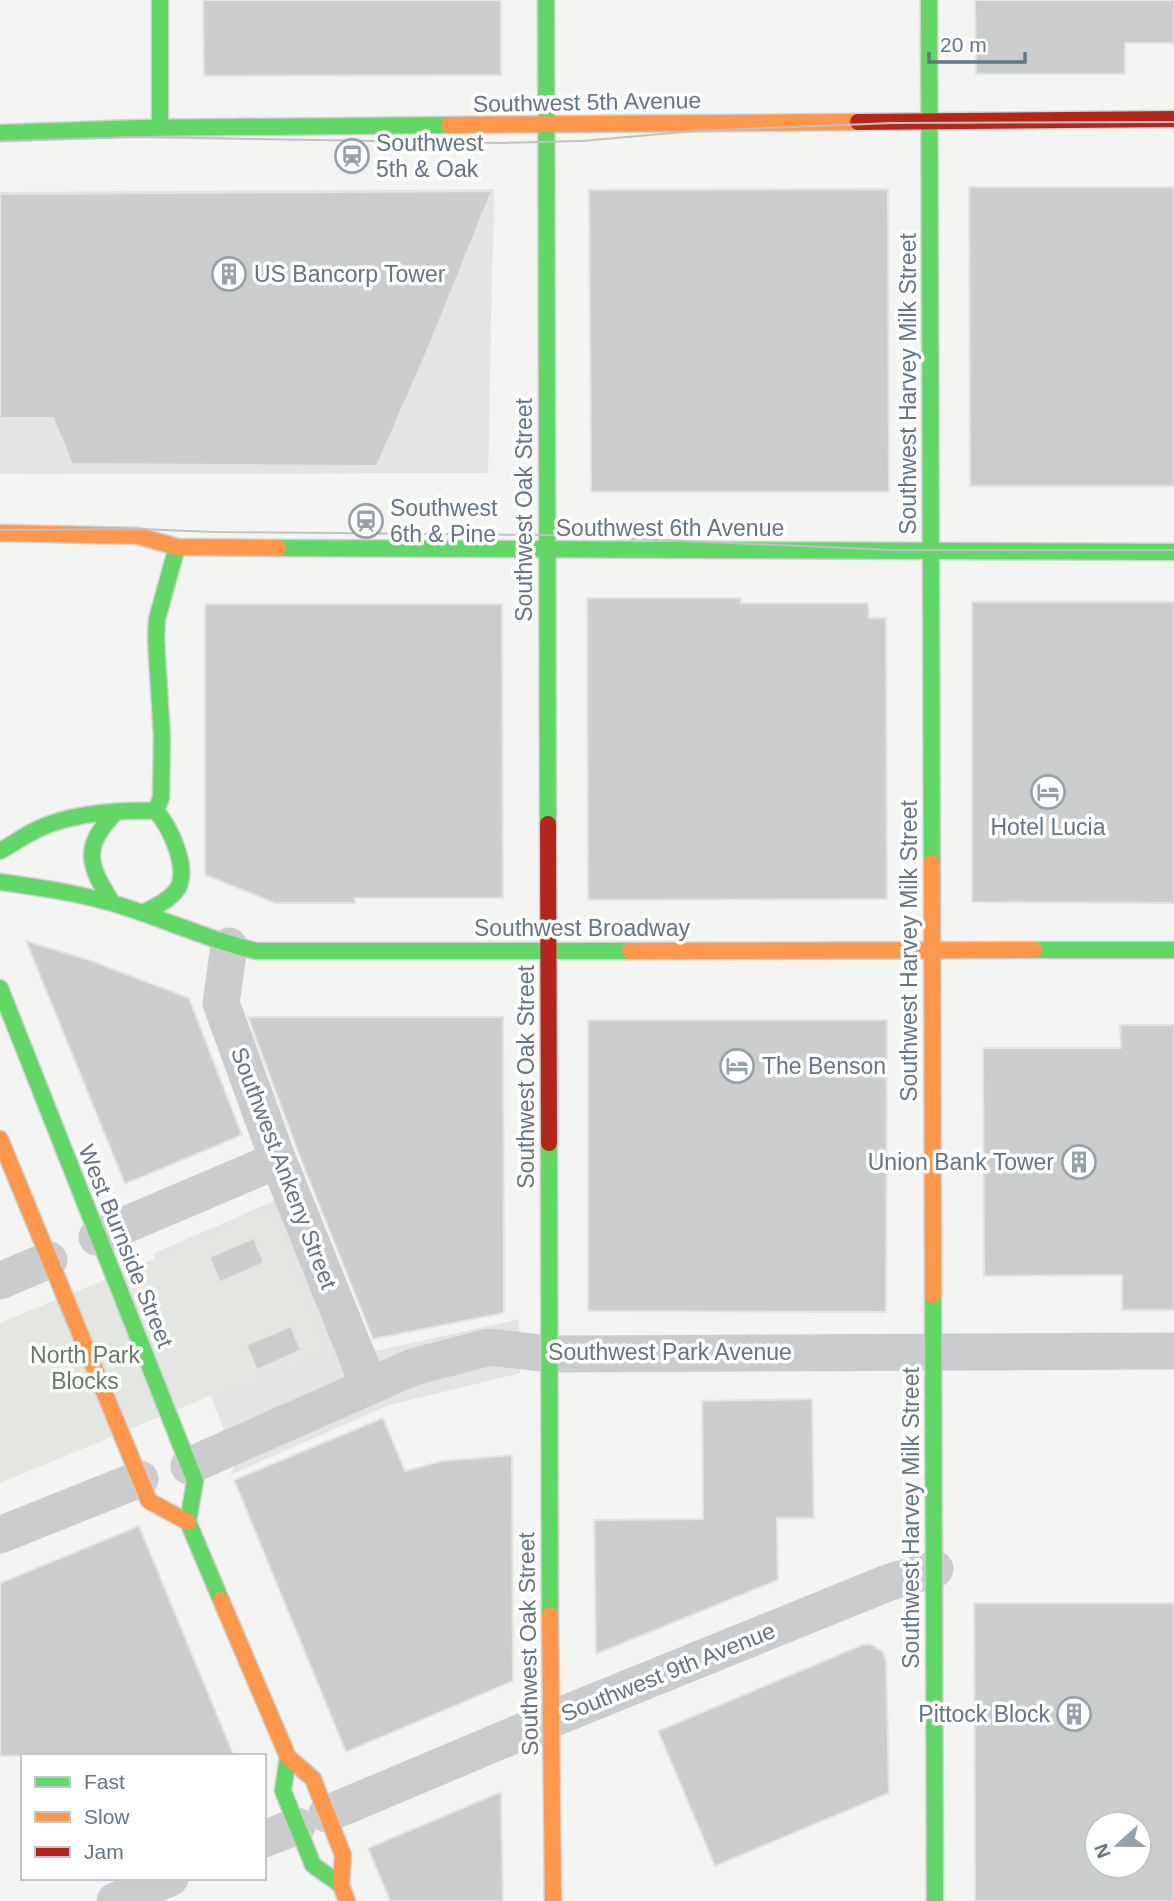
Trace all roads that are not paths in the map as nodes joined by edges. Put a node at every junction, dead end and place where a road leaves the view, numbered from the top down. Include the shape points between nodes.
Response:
1 (160, 0) edge
2 (545, 0) edge
3 (929, 0) edge
4 (1174, 119) edge
5 (930, 120) junction
6 (546, 125) junction
7 (160, 128) junction
8 (0, 133) edge
9 (0, 533) edge
10 (177, 547) junction
11 (547, 551) junction
12 (931, 552) junction
13 (1174, 552) edge
14 (156, 811) junction
15 (114, 814) junction
16 (0, 851) edge
17 (0, 882) edge
18 (112, 903) junction
19 (142, 913) junction
20 (229, 946) junction
21 (548, 950) junction
22 (932, 950) junction
23 (1174, 950) edge
24 (0, 988) edge
25 (0, 1139) edge
26 (278, 1160) junction
27 (97, 1237) junction
28 (49, 1260) junction
29 (0, 1281) edge
30 (1174, 1351) edge
31 (934, 1352) junction
32 (549, 1353) junction
33 (369, 1387) junction
34 (189, 1466) junction
35 (139, 1479) junction
36 (188, 1522) junction
37 (0, 1535) edge
38 (935, 1569) junction
39 (552, 1719) junction
40 (288, 1757) junction
41 (296, 1826) edge
42 (165, 1880) edge
43 (344, 1893) edge
44 (115, 1901) edge
45 (553, 1901) edge
46 (935, 1901) edge

1 - 7 street
2 - 6 street, Southwest Oak Street
3 - 5 street, Southwest Harvey Milk Street
4 - 5 street, Southwest 5th Avenue
5 - 6 street, Southwest 5th Avenue
5 - 12 street, Southwest Harvey Milk Street
6 - 7 street, Southwest 5th Avenue
6 - 11 street, Southwest Oak Street
7 - 8 street, Southwest 5th Avenue
9 - 10 street, Southwest 6th Avenue via 138,536
10 - 11 street, Southwest 6th Avenue
10 - 14 street via 157,619 162,785
11 - 12 street, Southwest 6th Avenue
11 - 21 street, Southwest Oak Street
12 - 13 street, Southwest 6th Avenue
12 - 22 street, Southwest Harvey Milk Street
14 - 15 street
14 - 19 street via 170,827 179,849 180,881 161,904
15 - 16 street via 71,819 39,829
15 - 18 street via 98,828 90,857
17 - 18 street, Southwest Broadway
18 - 19 street, Southwest Broadway
19 - 20 street, Southwest Broadway
20 - 21 street, Southwest Broadway via 256,951
20 - 26 street, Southwest Ankeny Street via 221,1003
21 - 22 street, Southwest Broadway
21 - 32 street, Southwest Oak Street
22 - 23 street, Southwest Broadway
22 - 31 street, Southwest Harvey Milk Street
24 - 27 street, West Burnside Street
25 - 28 street
26 - 27 street
26 - 33 street, Southwest Ankeny Street
27 - 34 street, West Burnside Street
28 - 29 street
28 - 35 street
30 - 31 street, Southwest Park Avenue
31 - 32 street, Southwest Park Avenue
31 - 38 street, Southwest Harvey Milk Street
32 - 33 street, Southwest Park Avenue via 490,1347 413,1367
32 - 39 street, Southwest Oak Street
33 - 34 street, Southwest Park Avenue
34 - 36 street, West Burnside Street via 195,1481
35 - 36 street via 149,1501
35 - 37 street
36 - 40 street
38 - 39 street, Southwest 9th Avenue via 890,1581
38 - 46 street, Southwest Harvey Milk Street
39 - 41 street, Southwest 9th Avenue
39 - 45 street, Southwest Oak Street
40 - 41 street via 284,1791
40 - 41 street via 313,1779
41 - 43 street via 313,1865
41 - 43 street via 344,1854
42 - 44 street

